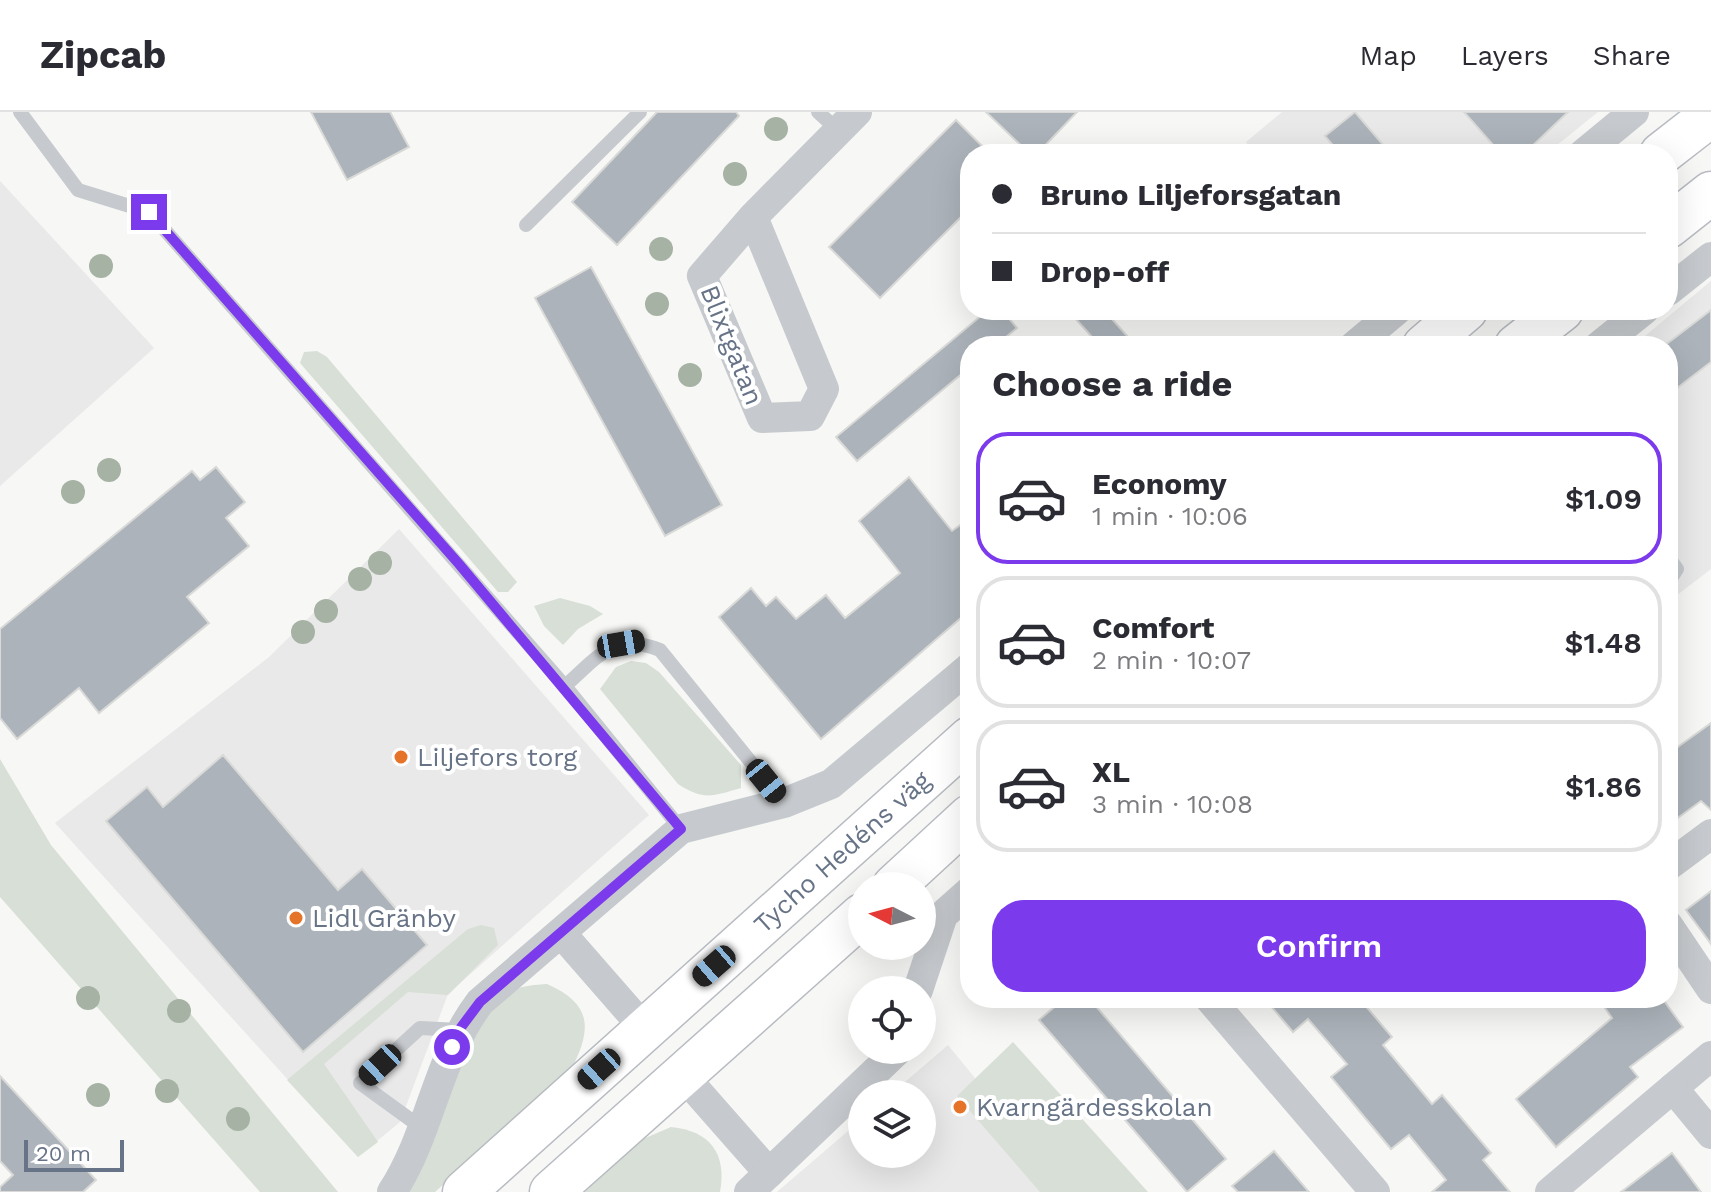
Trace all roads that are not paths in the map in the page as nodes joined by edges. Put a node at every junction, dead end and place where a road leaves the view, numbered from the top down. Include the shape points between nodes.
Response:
1 (20, 112) edge
2 (640, 112) edge
3 (1634, 112) edge
4 (1711, 115) edge
5 (838, 118) edge
6 (1595, 144) edge
7 (1674, 144) edge
8 (1711, 193) edge
9 (753, 217) junction
10 (1678, 219) edge
11 (526, 225) dead end
12 (1711, 257) edge
13 (1678, 283) edge
14 (1385, 320) edge
15 (1454, 320) edge
16 (1549, 320) edge
17 (1632, 320) edge
18 (1366, 336) edge
19 (1436, 336) edge
20 (1529, 336) edge
21 (1612, 336) edge
22 (960, 675) edge
23 (565, 686) junction
24 (960, 747) edge
25 (784, 803) junction
26 (960, 825) edge
27 (681, 829) junction
28 (1711, 834) edge
29 (1678, 859) edge
30 (909, 872) edge
31 (960, 900) edge
32 (848, 927) edge
33 (561, 933) junction
34 (1678, 940) edge
35 (923, 976) edge
36 (1711, 989) edge
37 (1218, 1008) edge
38 (644, 1028) junction
39 (459, 1030) junction
40 (1711, 1056) edge
41 (883, 1064) edge
42 (681, 1073) junction
43 (1673, 1088) junction
44 (422, 1128) junction
45 (1711, 1134) edge
46 (759, 1182) edge
47 (392, 1192) edge
48 (464, 1192) edge
49 (551, 1192) edge
50 (1375, 1192) edge
51 (1550, 1192) edge

1 - 23 lane via 78,190 149,212
2 - 11 lane
3 - 6 street
4 - 7 main road
5 - 9 street, Blixtgatan
8 - 10 main road
9 - 9 street, Blixtgatan via 702,276 762,418 810,416 824,389
12 - 13 street
14 - 18 street
15 - 19 main road
16 - 20 main road
17 - 21 street
22 - 25 street via 831,784
23 - 25 lane via 621,644 638,641 660,650
23 - 27 lane
24 - 38 main road, Tycho Hedéns väg
25 - 27 street
26 - 30 main road
27 - 33 street
28 - 29 street
31 - 35 street via 943,915
32 - 42 main road
33 - 38 street
33 - 39 street via 480,1002
34 - 36 street
37 - 50 street
38 - 48 main road, Tycho Hedéns väg
39 - 44 street
39 - 44 lane via 420,1028 360,1083
40 - 43 street
41 - 46 street
42 - 46 street
42 - 49 main road
43 - 45 street
43 - 51 street
44 - 47 street via 413,1157

